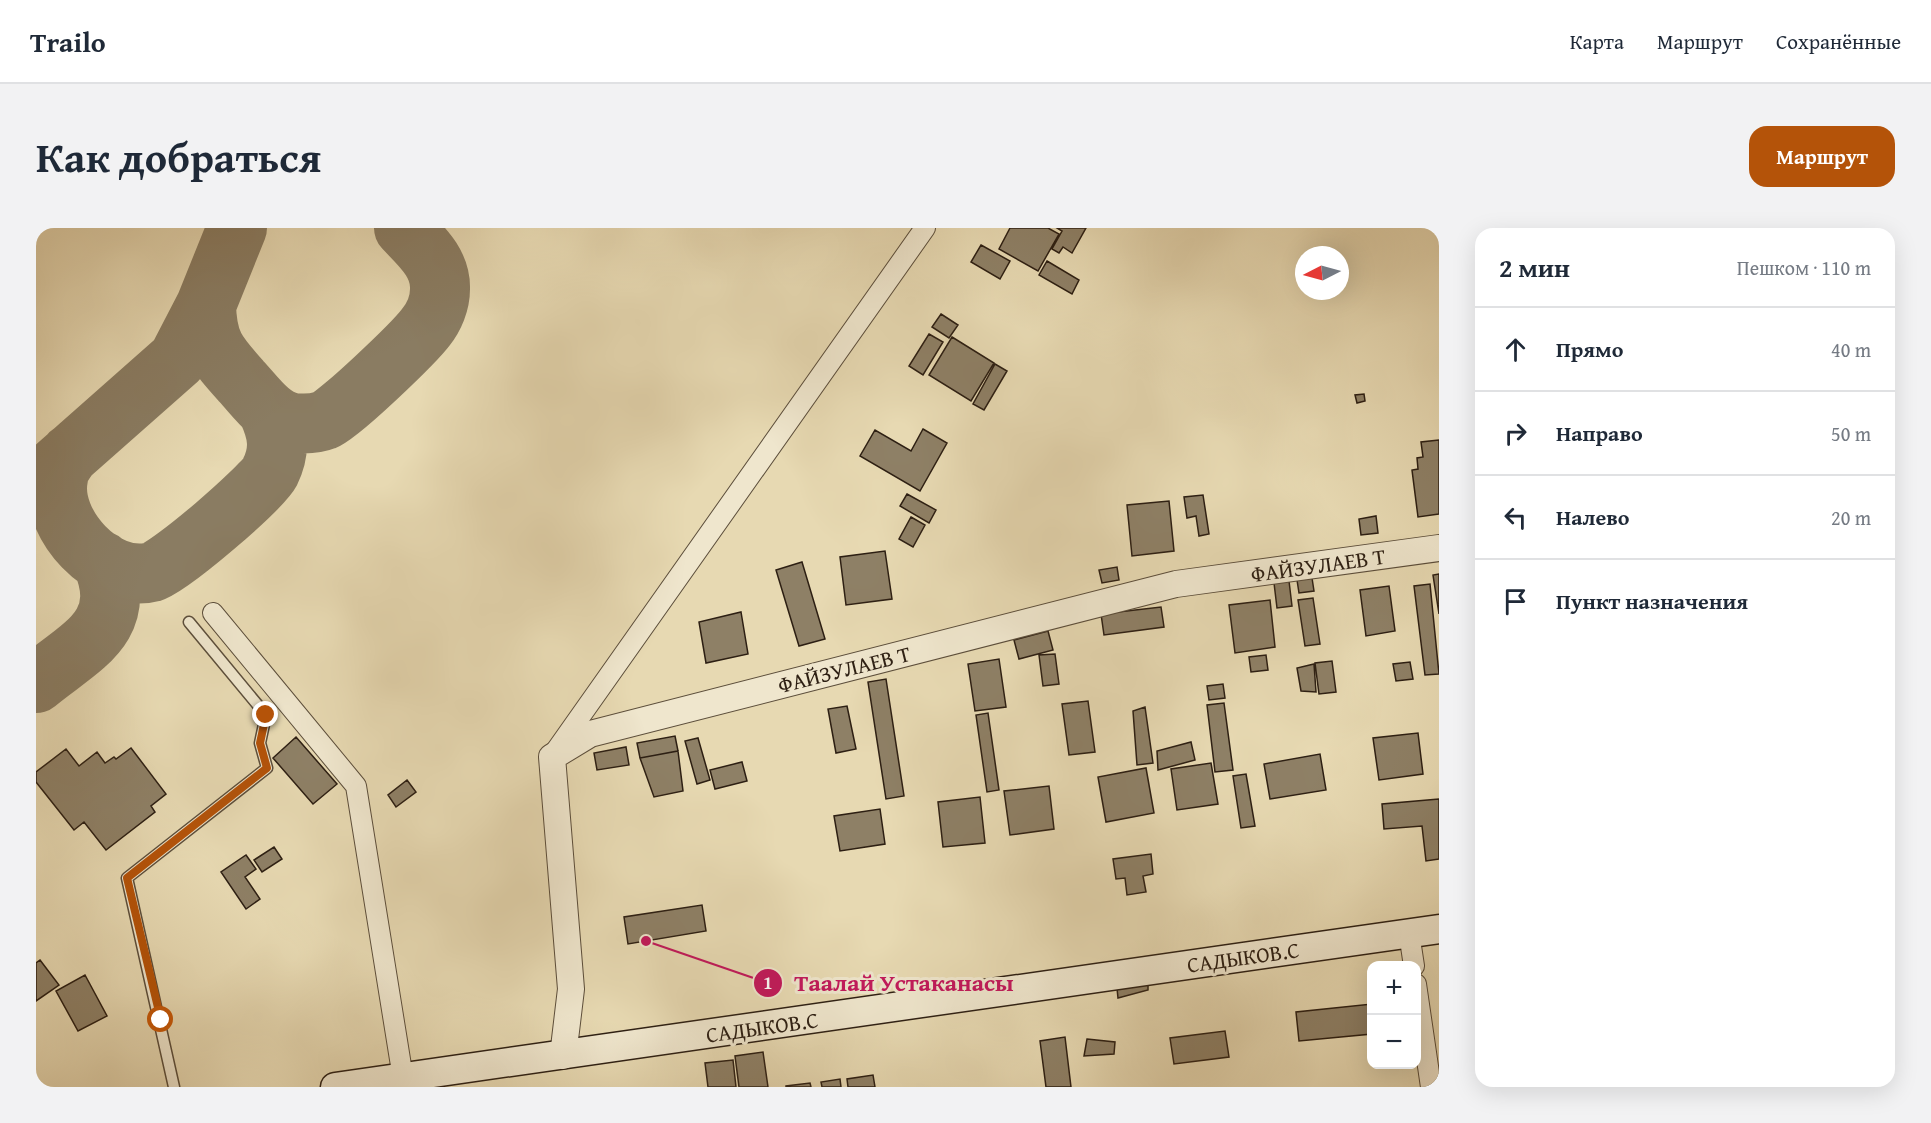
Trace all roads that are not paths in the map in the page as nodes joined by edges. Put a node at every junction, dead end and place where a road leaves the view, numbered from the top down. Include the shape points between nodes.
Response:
1 (925, 228) edge
2 (1439, 548) edge
3 (213, 613) dead end
4 (189, 622) dead end
5 (552, 757) junction
6 (1439, 929) edge
7 (1409, 933) junction
8 (1413, 961) edge
9 (1421, 1015) edge
10 (563, 1056) junction
11 (403, 1078) junction
12 (174, 1087) edge
13 (334, 1087) edge
14 (1431, 1087) edge

1 - 5 street
2 - 5 street, ФАЙЗУЛАЕВ Т via 1176,584 590,734
3 - 11 street via 356,786
4 - 12 lane via 266,715 260,743 267,768 127,878
5 - 10 street via 571,989
6 - 7 main road, САДЫКОВ.С
7 - 8 street
7 - 10 main road, САДЫКОВ.С
9 - 14 street
10 - 11 main road, САДЫКОВ.С
11 - 13 main road, САДЫКОВ.С

